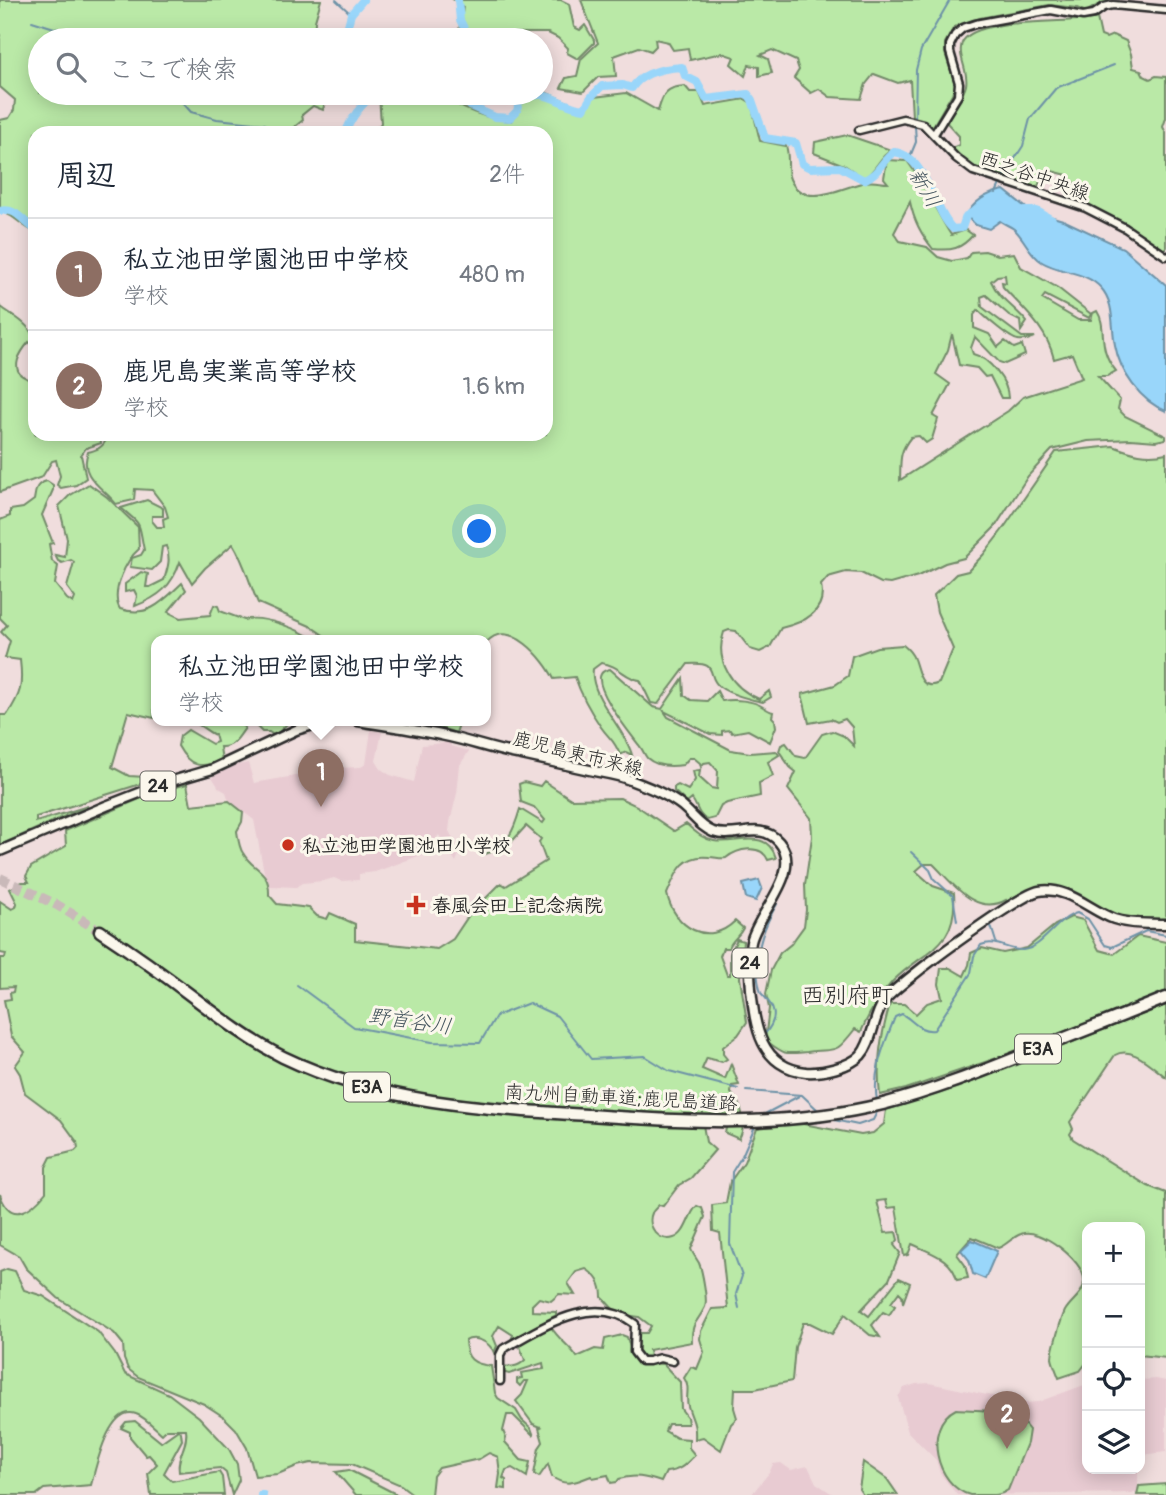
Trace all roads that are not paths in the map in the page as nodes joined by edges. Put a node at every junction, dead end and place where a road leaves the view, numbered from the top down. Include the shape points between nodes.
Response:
1 (1166, 10) edge
2 (859, 130) dead end
3 (934, 134) junction
4 (1166, 256) edge
5 (310, 726) edge
6 (388, 726) edge
7 (0, 851) edge
8 (1166, 924) edge
9 (100, 931) tunnel mouth
10 (1166, 998) edge
11 (673, 1361) dead end
12 (500, 1381) dead end

1 - 3 street via 1113,5 1083,16 1051,10 963,28 950,45 958,94
2 - 3 street, 西之谷中央線 via 908,120 923,124
3 - 4 street, 西之谷中央線 via 963,165 1086,208
5 - 7 main road, 24 via 251,754 165,783
6 - 8 main road, 鹿児島東市来線 / 24 via 614,774 672,799 714,832 757,830 775,838 787,864 751,942 754,1012 769,1053 804,1072 830,1069 857,1058 890,995 1030,893 1060,892 1120,921
9 - 10 highway, 南九州自動車道;鹿児島道路 / E3A via 260,1044 304,1066 417,1098 533,1112 765,1121 847,1112 991,1068
11 - 12 street via 640,1361 634,1352 635,1324 613,1314 587,1311 503,1349

